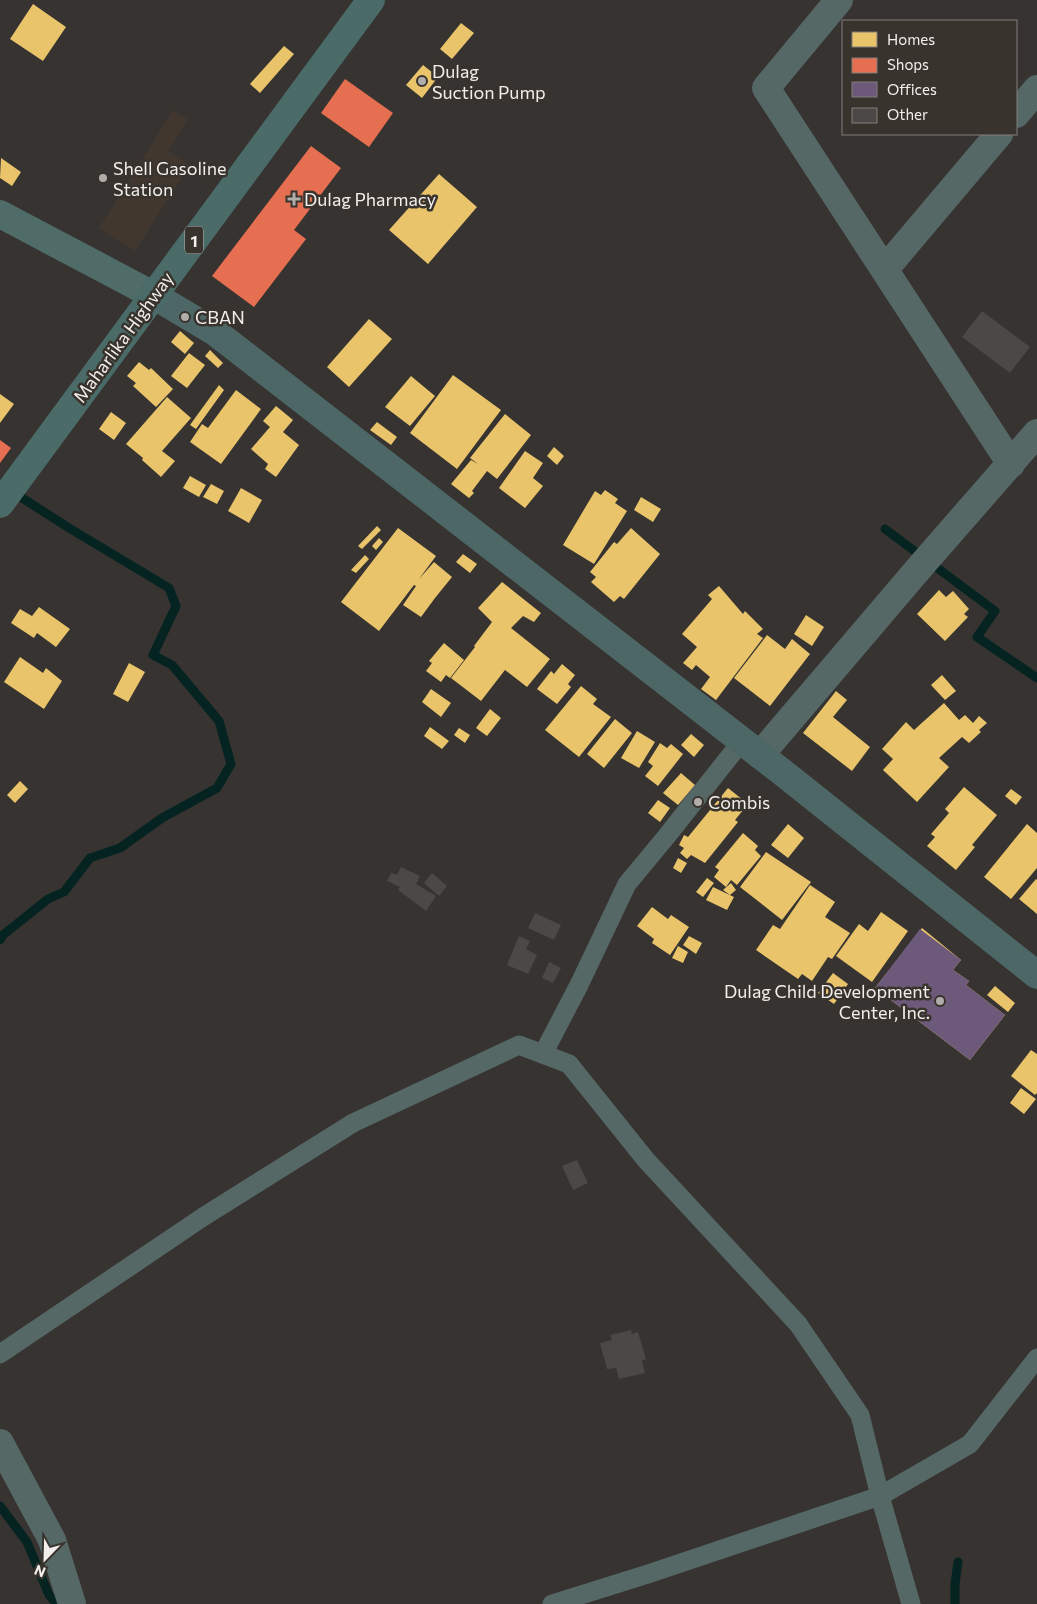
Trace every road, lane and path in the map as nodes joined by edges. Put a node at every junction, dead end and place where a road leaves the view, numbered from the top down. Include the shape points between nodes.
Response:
1 (371, 0) edge
2 (839, 0) edge
3 (1037, 89) edge
4 (1017, 113) edge
5 (998, 135) edge
6 (0, 214) edge
7 (884, 270) junction
8 (153, 296) junction
9 (1037, 433) edge
10 (1011, 464) junction
11 (1, 503) edge
12 (751, 748) junction
13 (1037, 976) edge
14 (544, 1054) junction
15 (0, 1354) edge
16 (1037, 1358) edge
17 (0, 1443) edge
18 (880, 1496) junction
19 (72, 1604) edge
20 (552, 1604) edge
21 (911, 1604) edge

1 - 8 highway, Maharlika Highway / 1
2 - 7 street via 766,88
3 - 4 street
5 - 7 street
6 - 8 street
7 - 10 street
8 - 11 highway, Maharlika Highway / 1
8 - 12 main road via 215,332
9 - 10 street
10 - 12 street
12 - 13 main road
12 - 14 lane via 626,884
14 - 15 lane via 519,1045 352,1123 203,1217
14 - 18 lane via 569,1064 646,1160 798,1324 860,1415
16 - 18 lane via 970,1444
17 - 19 street via 52,1540
18 - 20 lane
18 - 21 lane

